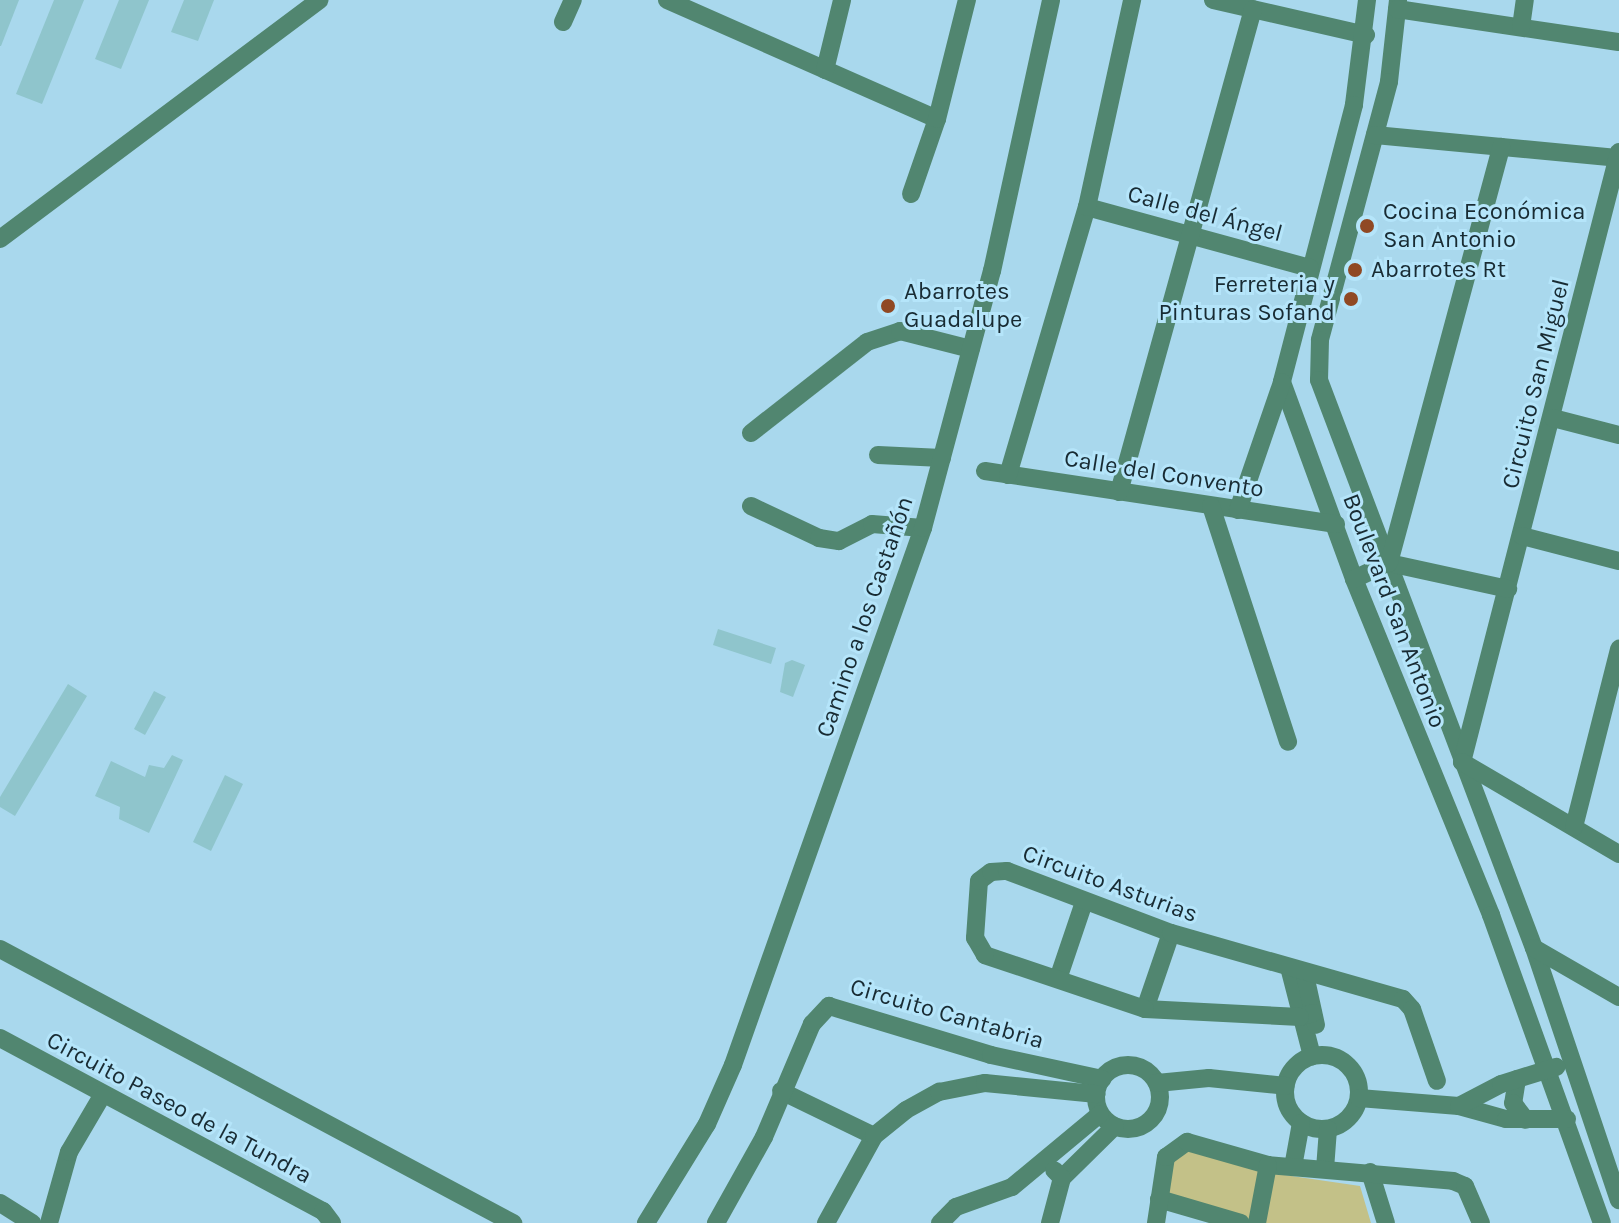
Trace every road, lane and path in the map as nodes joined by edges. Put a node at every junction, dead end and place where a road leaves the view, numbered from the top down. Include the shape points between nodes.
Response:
1 (320, 0) edge
2 (573, 0) edge
3 (667, 0) edge
4 (842, 0) edge
5 (967, 0) edge
6 (1051, 0) edge
7 (1132, 0) edge
8 (1213, 0) edge
9 (1367, 0) edge
10 (1525, 0) edge
11 (1398, 4) edge
12 (700, 7) edge
13 (1253, 9) junction
14 (563, 22) dead end
15 (1521, 27) junction
16 (1366, 35) junction
17 (1619, 42) edge
18 (825, 70) junction
19 (937, 119) junction
20 (1375, 135) junction
21 (1501, 147) junction
22 (1618, 155) edge
23 (911, 194) dead end
24 (1327, 199) junction
25 (1353, 205) junction
26 (1087, 207) junction
27 (1193, 236) junction
28 (0, 239) edge
29 (1310, 268) junction
30 (971, 349) junction
31 (1282, 382) junction
32 (1553, 418) junction
33 (751, 433) dead end
34 (1619, 435) edge
35 (878, 455) dead end
36 (942, 458) junction
37 (985, 471) dead end
38 (1008, 475) junction
39 (1119, 492) junction
40 (751, 506) dead end
41 (1211, 506) junction
42 (1238, 510) junction
43 (1336, 524) junction
44 (923, 528) junction
45 (1522, 536) junction
46 (1619, 561) edge
47 (1389, 563) junction
48 (1354, 579) junction
49 (1508, 589) junction
50 (1619, 649) edge
51 (1288, 742) dead end
52 (1462, 762) junction
53 (1574, 827) junction
54 (1619, 854) edge
55 (1084, 902) junction
56 (1171, 933) junction
57 (1534, 948) junction
58 (0, 949) edge
59 (1297, 973) junction
60 (1059, 976) junction
61 (1619, 997) edge
62 (1145, 1009) junction
63 (1307, 1015) junction
64 (0, 1038) edge
65 (991, 1055) junction
66 (1317, 1056) junction
67 (1574, 1062) junction
68 (1547, 1069) junction
69 (1517, 1079) junction
70 (1437, 1081) dead end
71 (985, 1083) junction
72 (1157, 1083) junction
73 (1286, 1086) junction
74 (1099, 1087) junction
75 (781, 1091) junction
76 (103, 1094) junction
77 (1359, 1098) junction
78 (1459, 1106) junction
79 (1567, 1119) junction
80 (1108, 1120) junction
81 (1526, 1120) junction
82 (1301, 1123) junction
83 (1328, 1129) junction
84 (874, 1136) junction
85 (1046, 1163) junction
86 (1268, 1165) junction
87 (1293, 1167) junction
88 (1325, 1169) junction
89 (1370, 1172) junction
90 (1062, 1178) junction
91 (1618, 1194) edge
92 (1159, 1199) junction
93 (0, 1203) edge
94 (945, 1220) edge
95 (32, 1223) edge
96 (49, 1223) edge
97 (332, 1223) edge
98 (513, 1223) edge
99 (646, 1223) edge
100 (716, 1223) edge
101 (826, 1223) edge
102 (1050, 1223) edge
103 (1156, 1223) edge
104 (1241, 1223) edge
105 (1257, 1223) edge
106 (1386, 1223) edge
107 (1481, 1223) edge
108 (1602, 1223) edge

1 - 28 street
2 - 14 street
3 - 12 street
4 - 18 street
5 - 19 street
6 - 30 street, Camino a los Castañón
7 - 26 street
8 - 13 street
9 - 16 street
10 - 15 street
11 - 15 street
11 - 20 street, Boulevard San Antonio via 1389,82
12 - 18 street
13 - 16 street
13 - 27 street
15 - 17 street
16 - 24 street via 1354,105
18 - 19 street
19 - 23 street
20 - 21 street
20 - 25 street, Boulevard San Antonio
21 - 22 street
21 - 47 street
22 - 32 street, Circuito San Miguel
24 - 25 street
24 - 29 street
25 - 47 street, Boulevard San Antonio via 1320,340 1319,380
26 - 27 street, Calle del Ángel
26 - 38 street
27 - 29 street, Calle del Ángel
27 - 39 street
29 - 31 street
30 - 33 street via 900,331 867,342
30 - 36 street, Camino a los Castañón
31 - 42 street
31 - 43 street, Boulevard San Antonio
32 - 34 street
32 - 45 street, Circuito San Miguel
35 - 36 street
36 - 44 street, Camino a los Castañón
37 - 38 street, Calle del Convento
38 - 39 street, Calle del Convento
39 - 41 street, Calle del Convento
40 - 44 street via 829,540 839,541 872,524
41 - 42 street, Calle del Convento
41 - 51 street
42 - 43 street, Calle del Convento
43 - 48 street, Boulevard San Antonio
44 - 99 street, Camino a los Castañón via 733,1065 707,1124
45 - 46 street
45 - 49 street, Circuito San Miguel
47 - 48 street
47 - 49 street
47 - 52 street, Boulevard San Antonio
48 - 68 street, Boulevard San Antonio
49 - 52 street, Circuito San Miguel
50 - 53 street
52 - 53 street
52 - 57 street, Boulevard San Antonio
53 - 54 street
55 - 56 street, Circuito Asturias
55 - 60 street
55 - 60 street, Circuito Asturias via 1007,871 991,872 979,881 978,949
56 - 59 street, Circuito Asturias
56 - 62 street
57 - 61 street
57 - 67 street, Boulevard San Antonio
58 - 98 street
59 - 63 street
59 - 70 street, Circuito Asturias via 1403,999 1412,1009
60 - 62 street, Circuito Asturias
62 - 63 street, Circuito Asturias
63 - 66 street
64 - 76 street, Circuito Paseo de la Tundra
65 - 71 street
65 - 74 street, Circuito Cantabria
65 - 75 street, Circuito Cantabria via 829,1006 812,1024
66 - 73 street via 1292,1071
66 - 77 street via 1347,1065 1357,1080
67 - 68 street
67 - 91 street, Boulevard San Antonio
68 - 69 street
68 - 79 street, Boulevard San Antonio
69 - 78 street
69 - 81 street via 1513,1103
71 - 74 street, Circuito Cantabria
71 - 84 street, Circuito Cantabria via 939,1092
72 - 73 street via 1209,1078
72 - 74 street via 1147,1071 1131,1065 1115,1068
72 - 80 street via 1160,1103 1153,1120 1135,1128
73 - 82 street via 1288,1107
74 - 80 street
75 - 84 street
75 - 100 street, Circuito Cantabria via 764,1137
76 - 96 street via 69,1152
76 - 97 street, Circuito Paseo de la Tundra via 323,1211
77 - 78 street
77 - 83 street via 1351,1115
78 - 81 street
79 - 81 street
79 - 108 street, Boulevard San Antonio
80 - 85 street
80 - 90 street
82 - 83 street
82 - 87 street
83 - 88 street
84 - 101 street, Circuito Cantabria
85 - 90 street
85 - 94 street via 1012,1187
86 - 87 street
86 - 92 street via 1187,1142 1166,1157
86 - 105 street
87 - 88 street
88 - 89 street
89 - 106 street
89 - 107 street via 1465,1186
90 - 102 street
92 - 103 street
92 - 104 street
93 - 95 street

